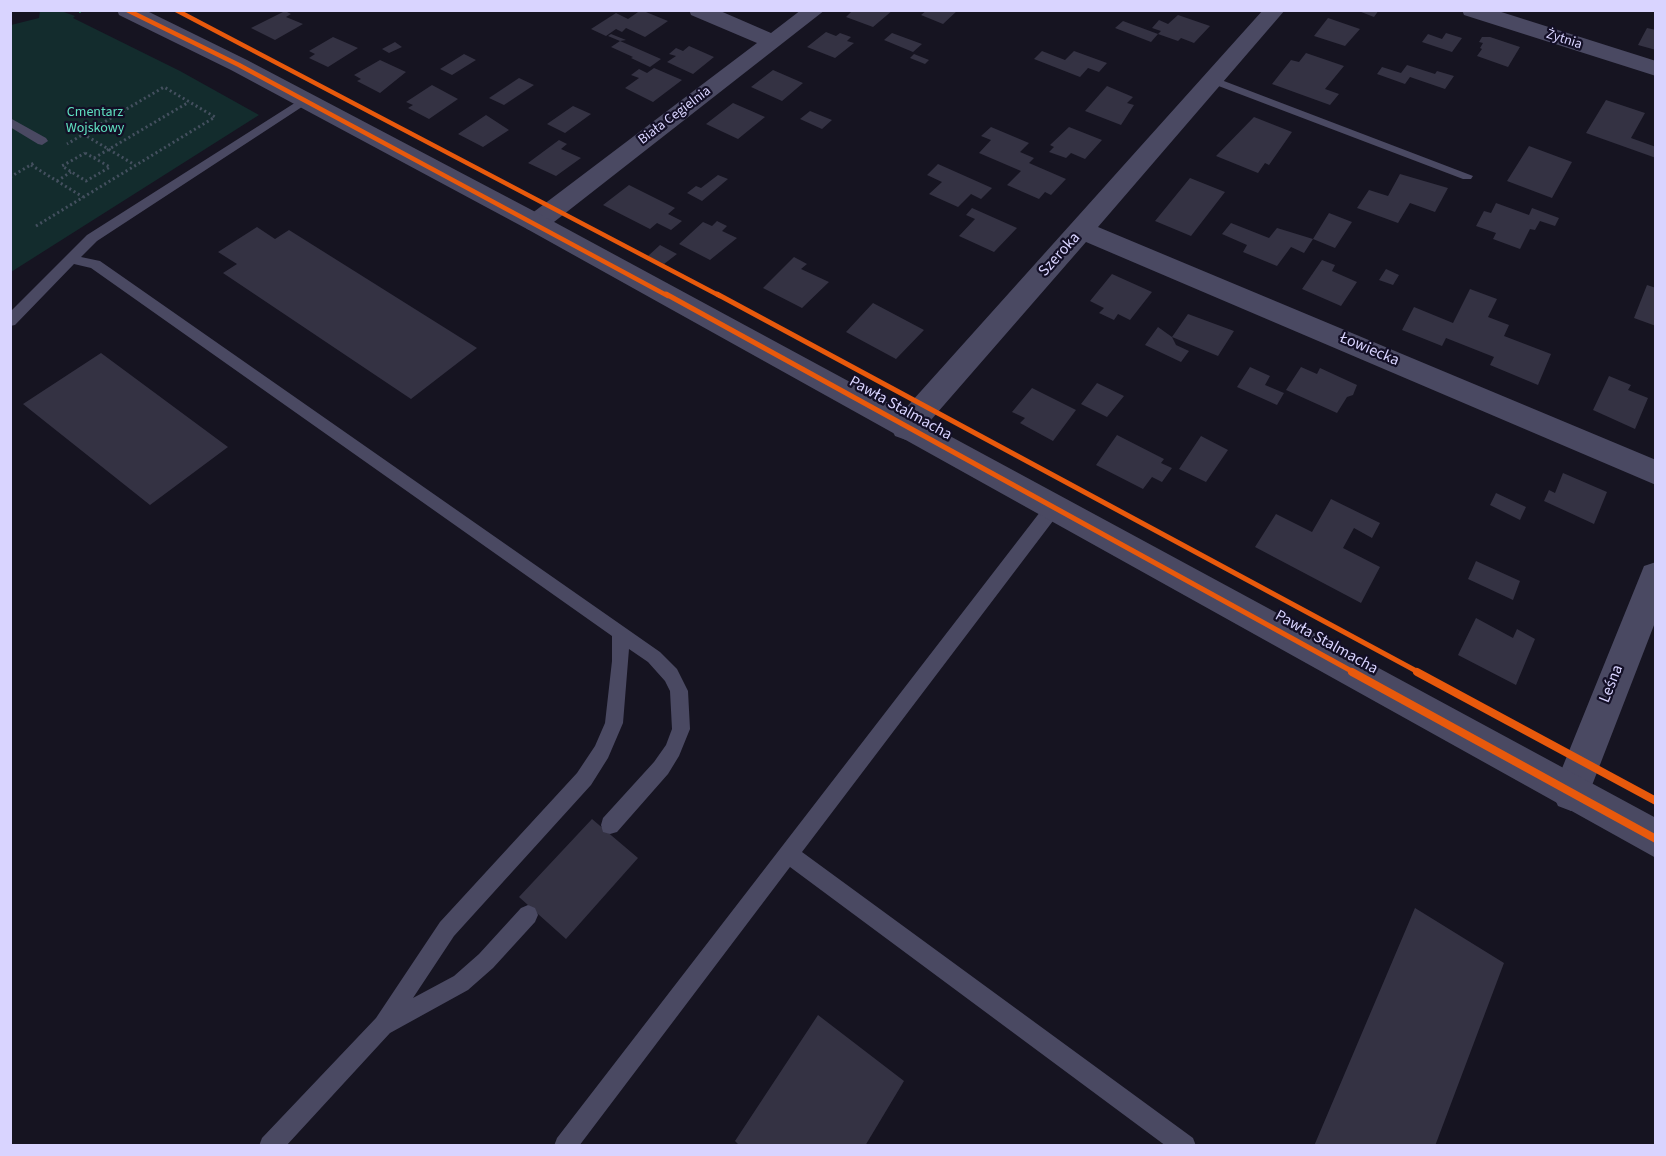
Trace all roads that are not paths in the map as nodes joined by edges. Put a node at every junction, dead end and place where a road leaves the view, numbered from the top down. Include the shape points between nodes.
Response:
1 (127, 10) edge
2 (699, 10) edge
3 (815, 10) edge
4 (1275, 10) edge
5 (1472, 10) edge
6 (773, 42) junction
7 (1656, 69) edge
8 (1212, 80) junction
9 (305, 101) junction
10 (10, 122) edge
11 (42, 141) dead end
12 (1467, 176) dead end
13 (536, 223) junction
14 (1082, 230) junction
15 (70, 259) junction
16 (10, 321) edge
17 (906, 428) junction
18 (1656, 473) edge
19 (1053, 508) junction
20 (1656, 576) edge
21 (620, 632) junction
22 (1571, 793) junction
23 (610, 825) dead end
24 (1656, 839) edge
25 (789, 854) junction
26 (528, 915) dead end
27 (383, 1026) junction
28 (270, 1146) edge
29 (565, 1146) edge
30 (1185, 1146) edge

1 - 9 street, Pawła Stalmacha
2 - 6 street
3 - 6 street, Biała Cegielnia
4 - 8 street, Szeroka
5 - 7 street, Żytnia
6 - 13 street, Biała Cegielnia
8 - 12 lane
8 - 14 street, Szeroka
9 - 13 street, Pawła Stalmacha
9 - 15 lane via 92,238
10 - 11 lane
13 - 17 street, Pawła Stalmacha
14 - 17 street, Szeroka
14 - 18 street, Łowiecka
15 - 16 lane
15 - 21 lane via 94,264
17 - 19 street, Pawła Stalmacha
19 - 22 street, Pawła Stalmacha
19 - 25 lane
20 - 22 street, Leśna
21 - 23 lane via 671,675 679,691 681,729 662,768
21 - 27 lane via 619,693 614,723 602,753 584,779 447,929
22 - 24 street, Pawła Stalmacha
25 - 29 lane
25 - 30 lane
26 - 27 lane via 460,983
27 - 28 lane

